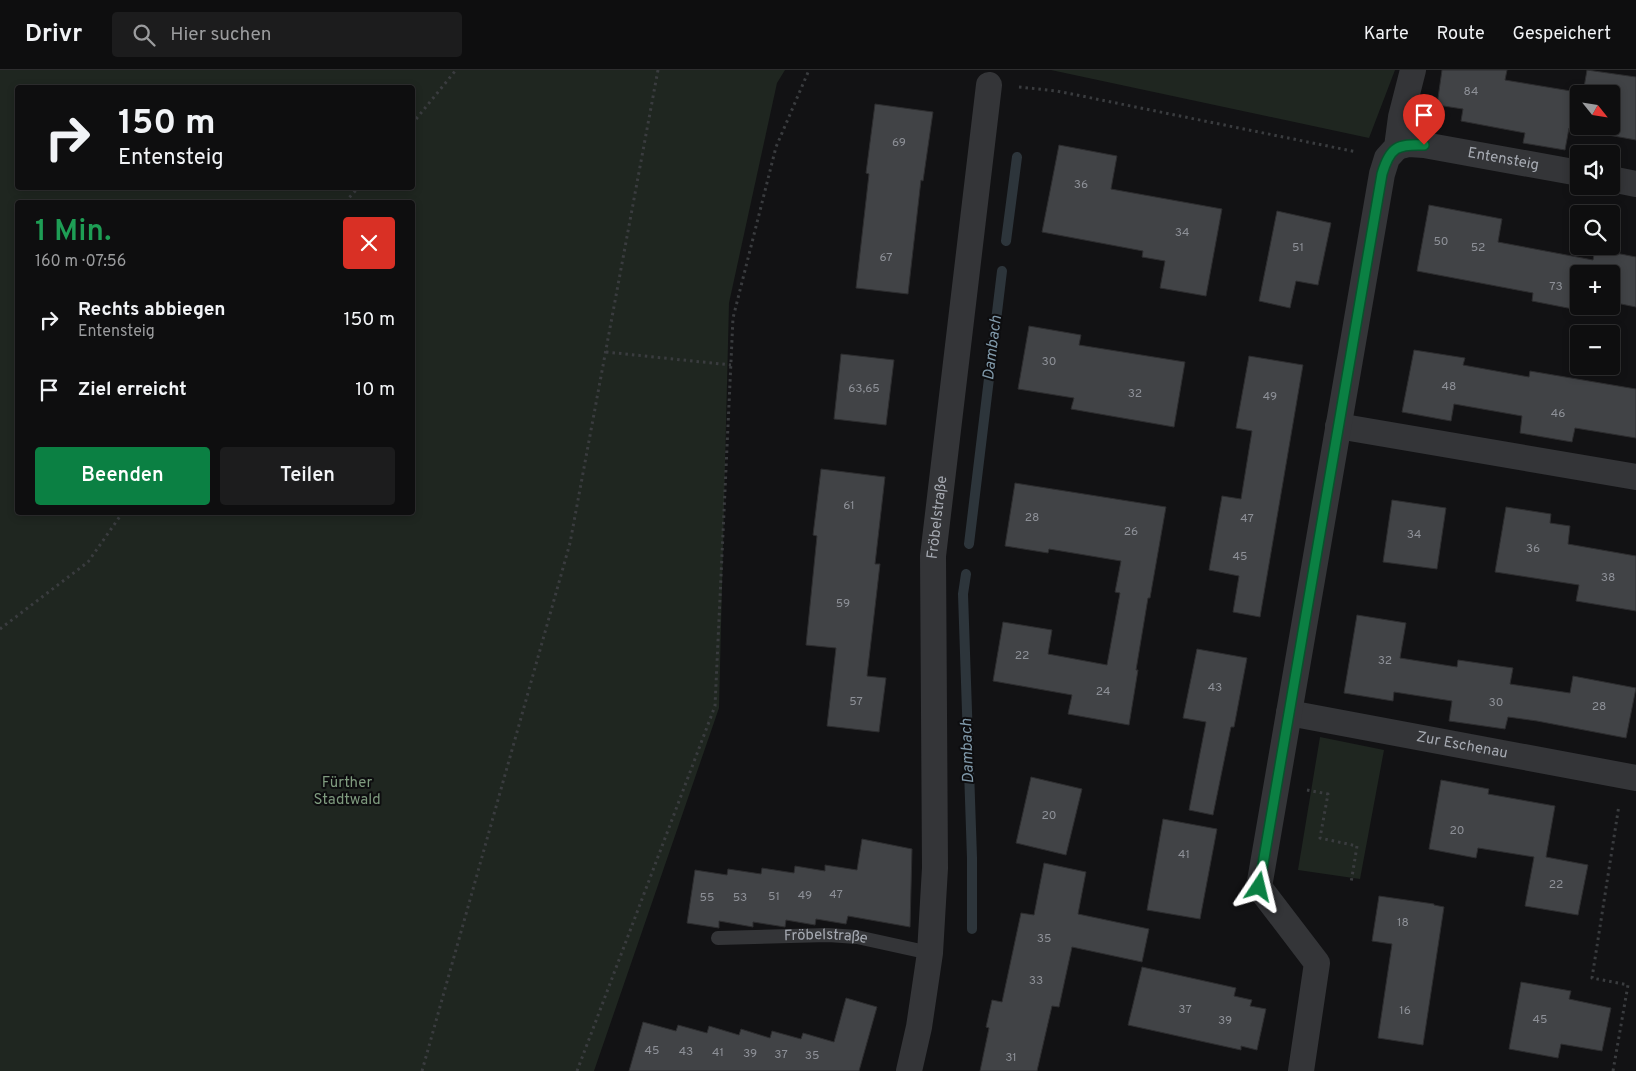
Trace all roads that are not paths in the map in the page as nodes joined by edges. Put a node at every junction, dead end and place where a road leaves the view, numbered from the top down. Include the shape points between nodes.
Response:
1 (1413, 70) edge
2 (989, 85) road end
3 (1392, 153) junction
4 (1570, 171) edge
5 (1620, 181) edge
6 (1636, 184) edge
7 (1338, 426) junction
8 (1636, 477) edge
9 (1289, 714) junction
10 (1630, 777) edge
11 (718, 938) dead end
12 (930, 953) junction
13 (909, 1071) edge
14 (1301, 1071) edge

1 - 3 street
2 - 12 street, Fröbelstraße via 933,556 935,868
3 - 4 street, Entensteig via 1409,144 1424,145
3 - 7 street via 1382,174
5 - 6 street
7 - 8 street
7 - 9 street
9 - 10 street, Zur Eschenau
9 - 14 street via 1259,887 1317,963
11 - 12 lane, Fröbelstraße via 828,935 856,937
12 - 13 street, Fröbelstraße

